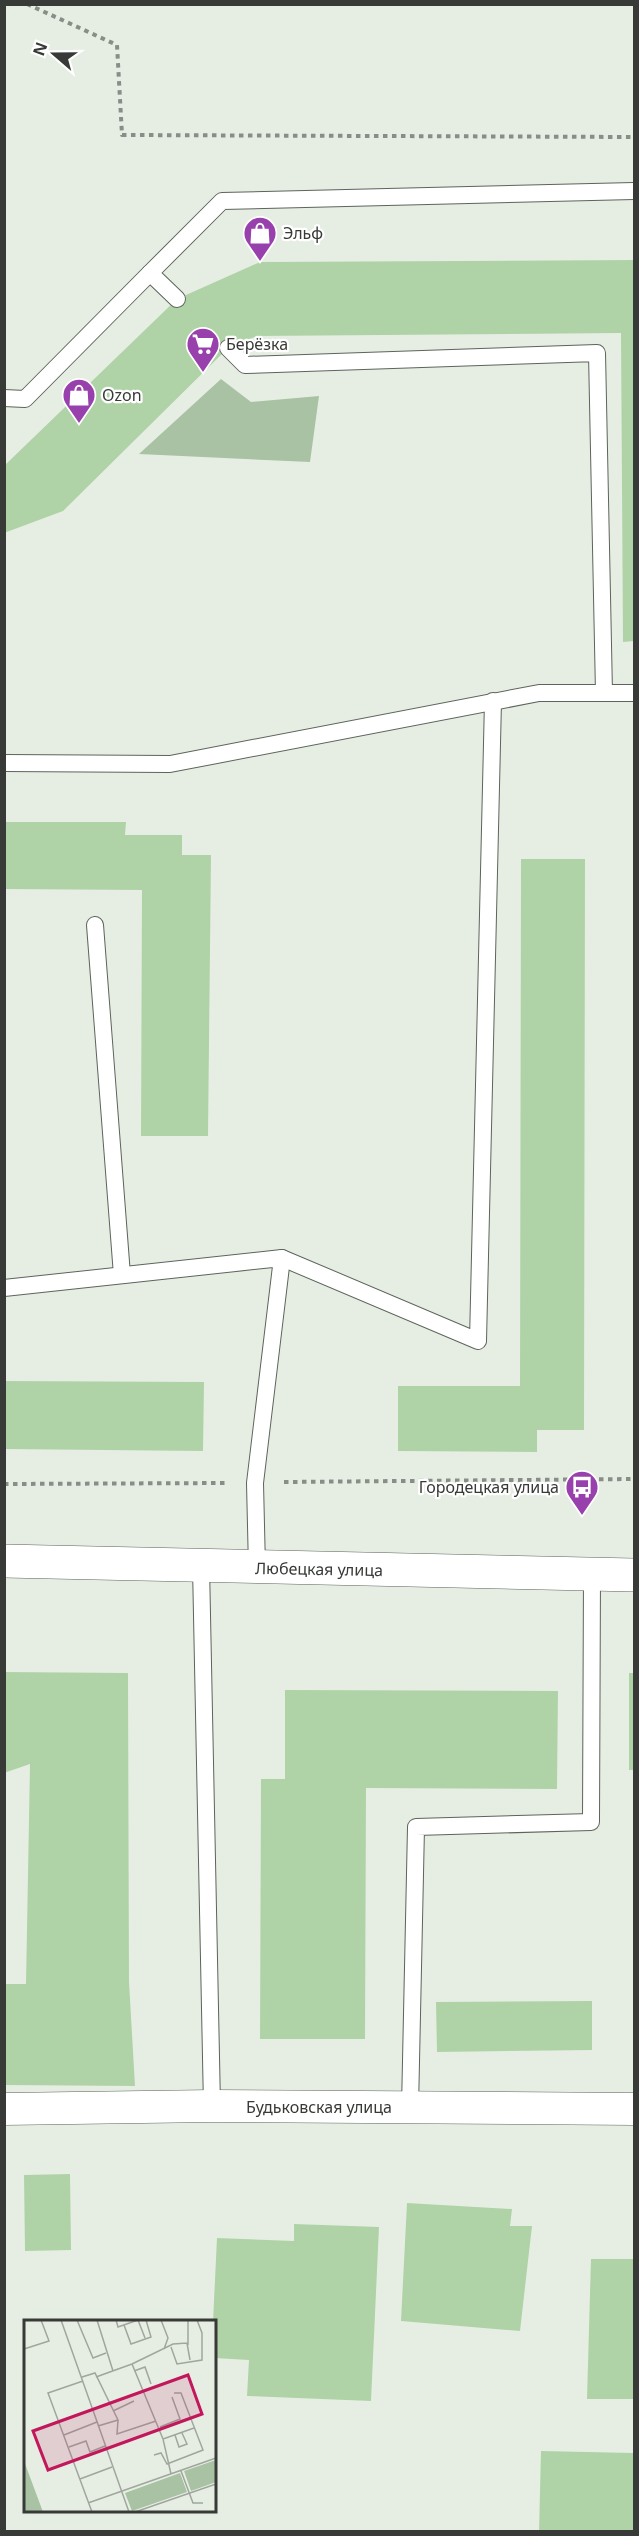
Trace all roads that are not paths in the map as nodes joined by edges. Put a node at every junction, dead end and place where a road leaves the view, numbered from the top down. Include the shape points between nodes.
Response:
1 (634, 191) edge
2 (150, 273) junction
3 (177, 299) dead end
4 (228, 348) dead end
5 (4, 398) edge
6 (604, 693) junction
7 (634, 693) edge
8 (493, 701) junction
9 (4, 763) edge
10 (95, 925) dead end
11 (282, 1258) junction
12 (122, 1275) junction
13 (4, 1288) edge
14 (4, 1561) edge
15 (201, 1566) junction
16 (257, 1568) junction
17 (592, 1574) junction
18 (634, 1575) edge
19 (212, 2106) junction
20 (410, 2108) junction
21 (4, 2109) edge
22 (634, 2109) edge

1 - 2 lane via 222,201
2 - 3 lane
2 - 5 lane via 25,399
4 - 6 lane via 245,365 597,353
6 - 7 lane
6 - 8 lane via 539,693
8 - 9 lane via 170,764
8 - 11 lane via 478,1341
10 - 12 lane
11 - 12 lane
11 - 16 lane via 255,1483
12 - 13 lane
14 - 15 street, Любецкая улица
15 - 16 street, Любецкая улица
15 - 19 lane
16 - 17 street, Любецкая улица
17 - 18 street, Любецкая улица
17 - 20 lane via 591,1822 416,1827
19 - 20 street, Будьковская улица
19 - 21 street, Будьковская улица
20 - 22 street, Будьковская улица

